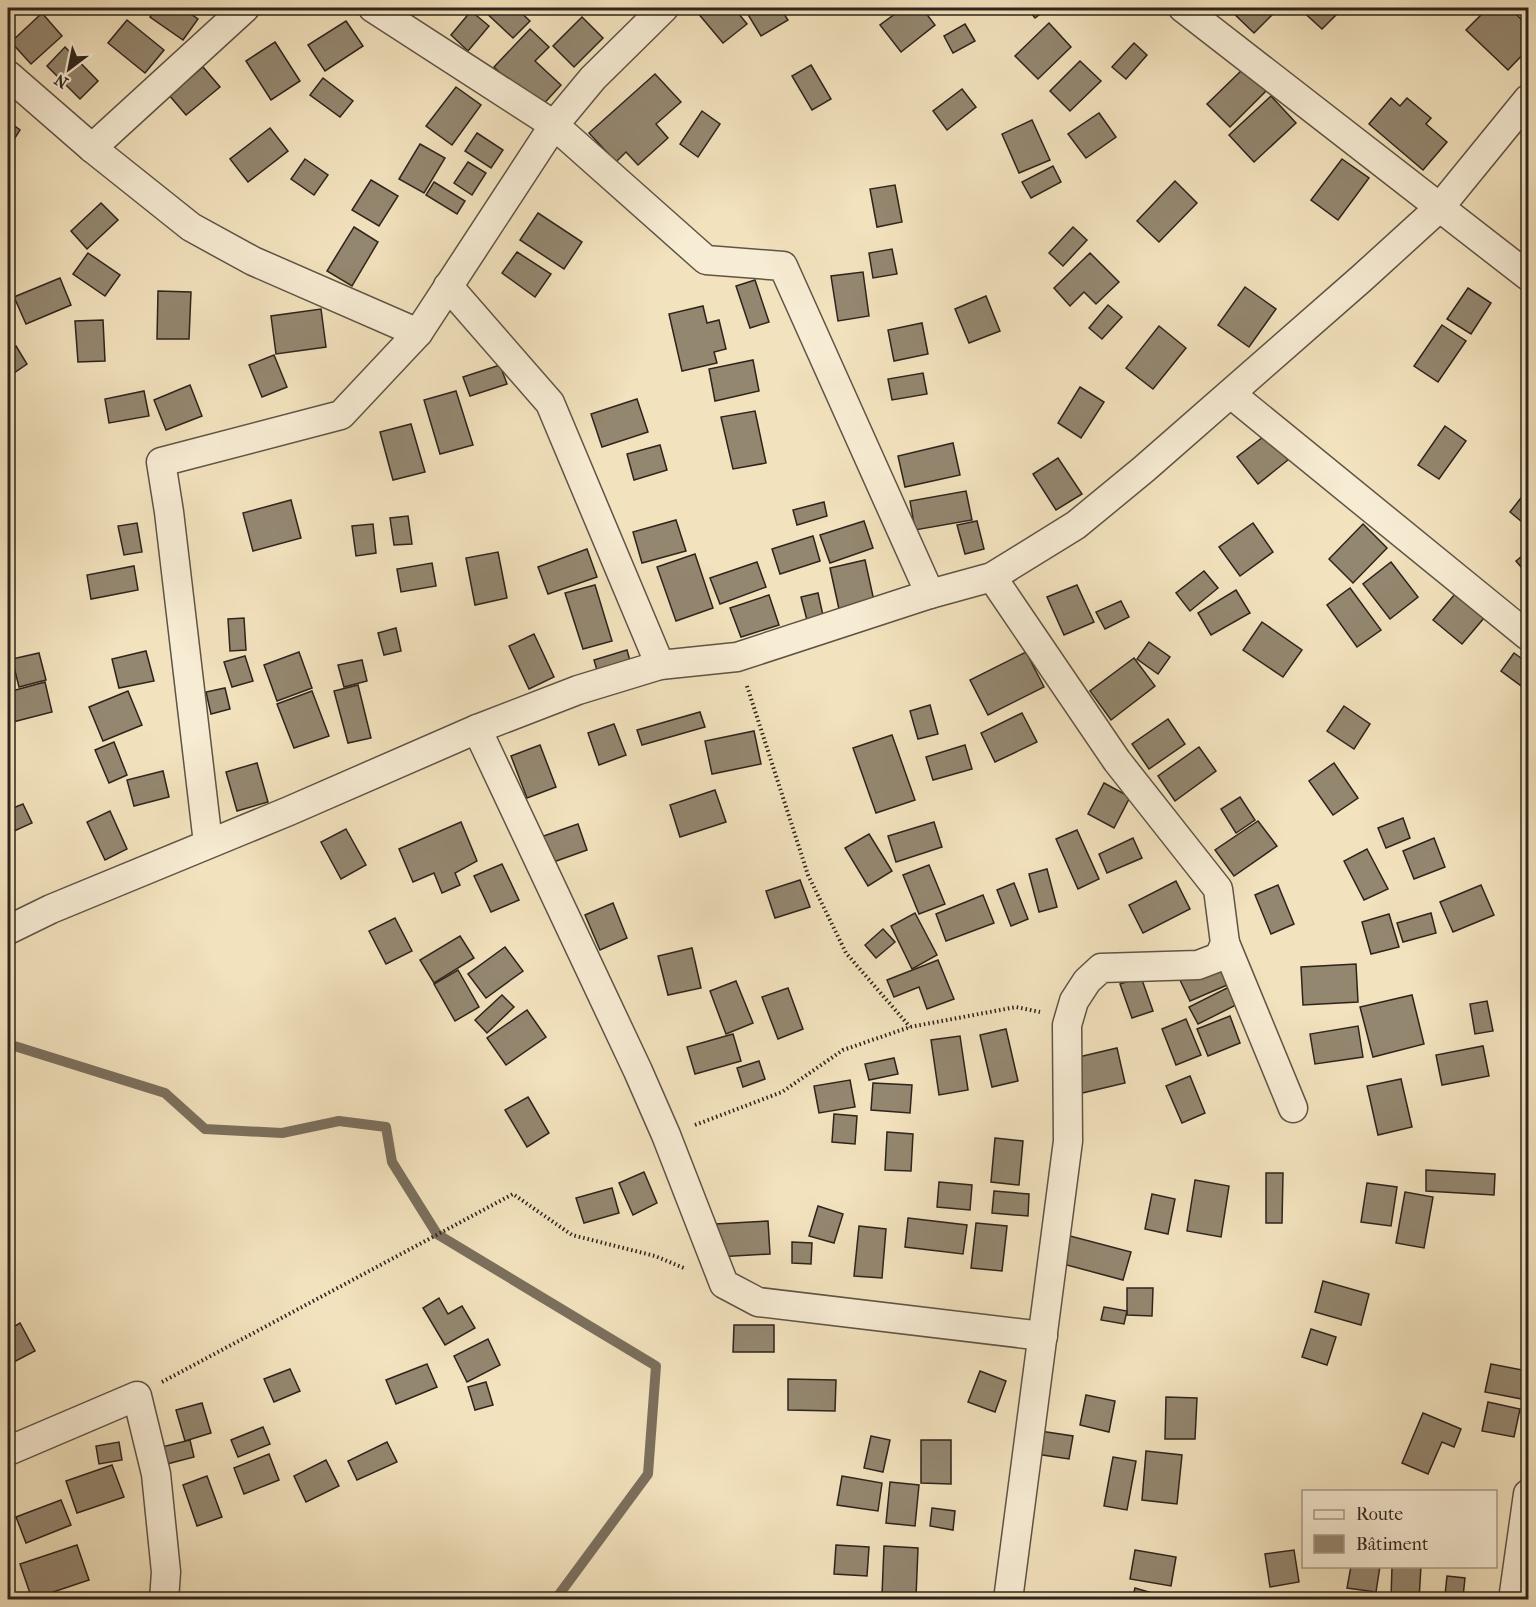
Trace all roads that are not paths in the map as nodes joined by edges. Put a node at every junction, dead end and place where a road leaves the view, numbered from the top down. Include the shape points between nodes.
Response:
1 (245, 8) edge
2 (373, 8) edge
3 (664, 8) edge
4 (1182, 8) edge
5 (8, 75) edge
6 (1528, 99) edge
7 (554, 125) junction
8 (93, 147) junction
9 (1440, 207) junction
10 (1528, 276) edge
11 (448, 286) junction
12 (418, 333) junction
13 (1231, 394) junction
14 (992, 577) junction
15 (930, 594) junction
16 (1524, 623) edge
17 (660, 665) junction
18 (477, 729) junction
19 (208, 843) junction
20 (8, 930) edge
21 (1225, 943) junction
22 (1293, 1108) dead end
23 (1043, 1336) junction
24 (8, 1451) edge
25 (1528, 1494) edge
26 (164, 1599) edge
27 (1008, 1599) edge
28 (1513, 1599) edge

1 - 8 street
2 - 7 street
3 - 7 street via 593,78
4 - 9 street
5 - 8 street
6 - 9 street
7 - 11 street
7 - 15 street via 706,260 783,266
8 - 12 street via 191,227 253,261
9 - 10 street
9 - 13 street
11 - 12 street
11 - 17 street via 550,404
12 - 19 street via 341,415 161,462
13 - 14 street via 1076,525
13 - 16 street
14 - 15 street
14 - 21 street via 1118,761 1218,889
15 - 17 street via 737,657
17 - 18 street via 578,690
18 - 19 street
18 - 23 street via 666,1135 724,1284 758,1302
19 - 20 street
21 - 22 street
21 - 23 street via 1219,957 1198,965 1101,968 1074,1001 1067,1025 1068,1142
23 - 27 street
24 - 26 street via 137,1396 156,1474 166,1572
25 - 28 street

